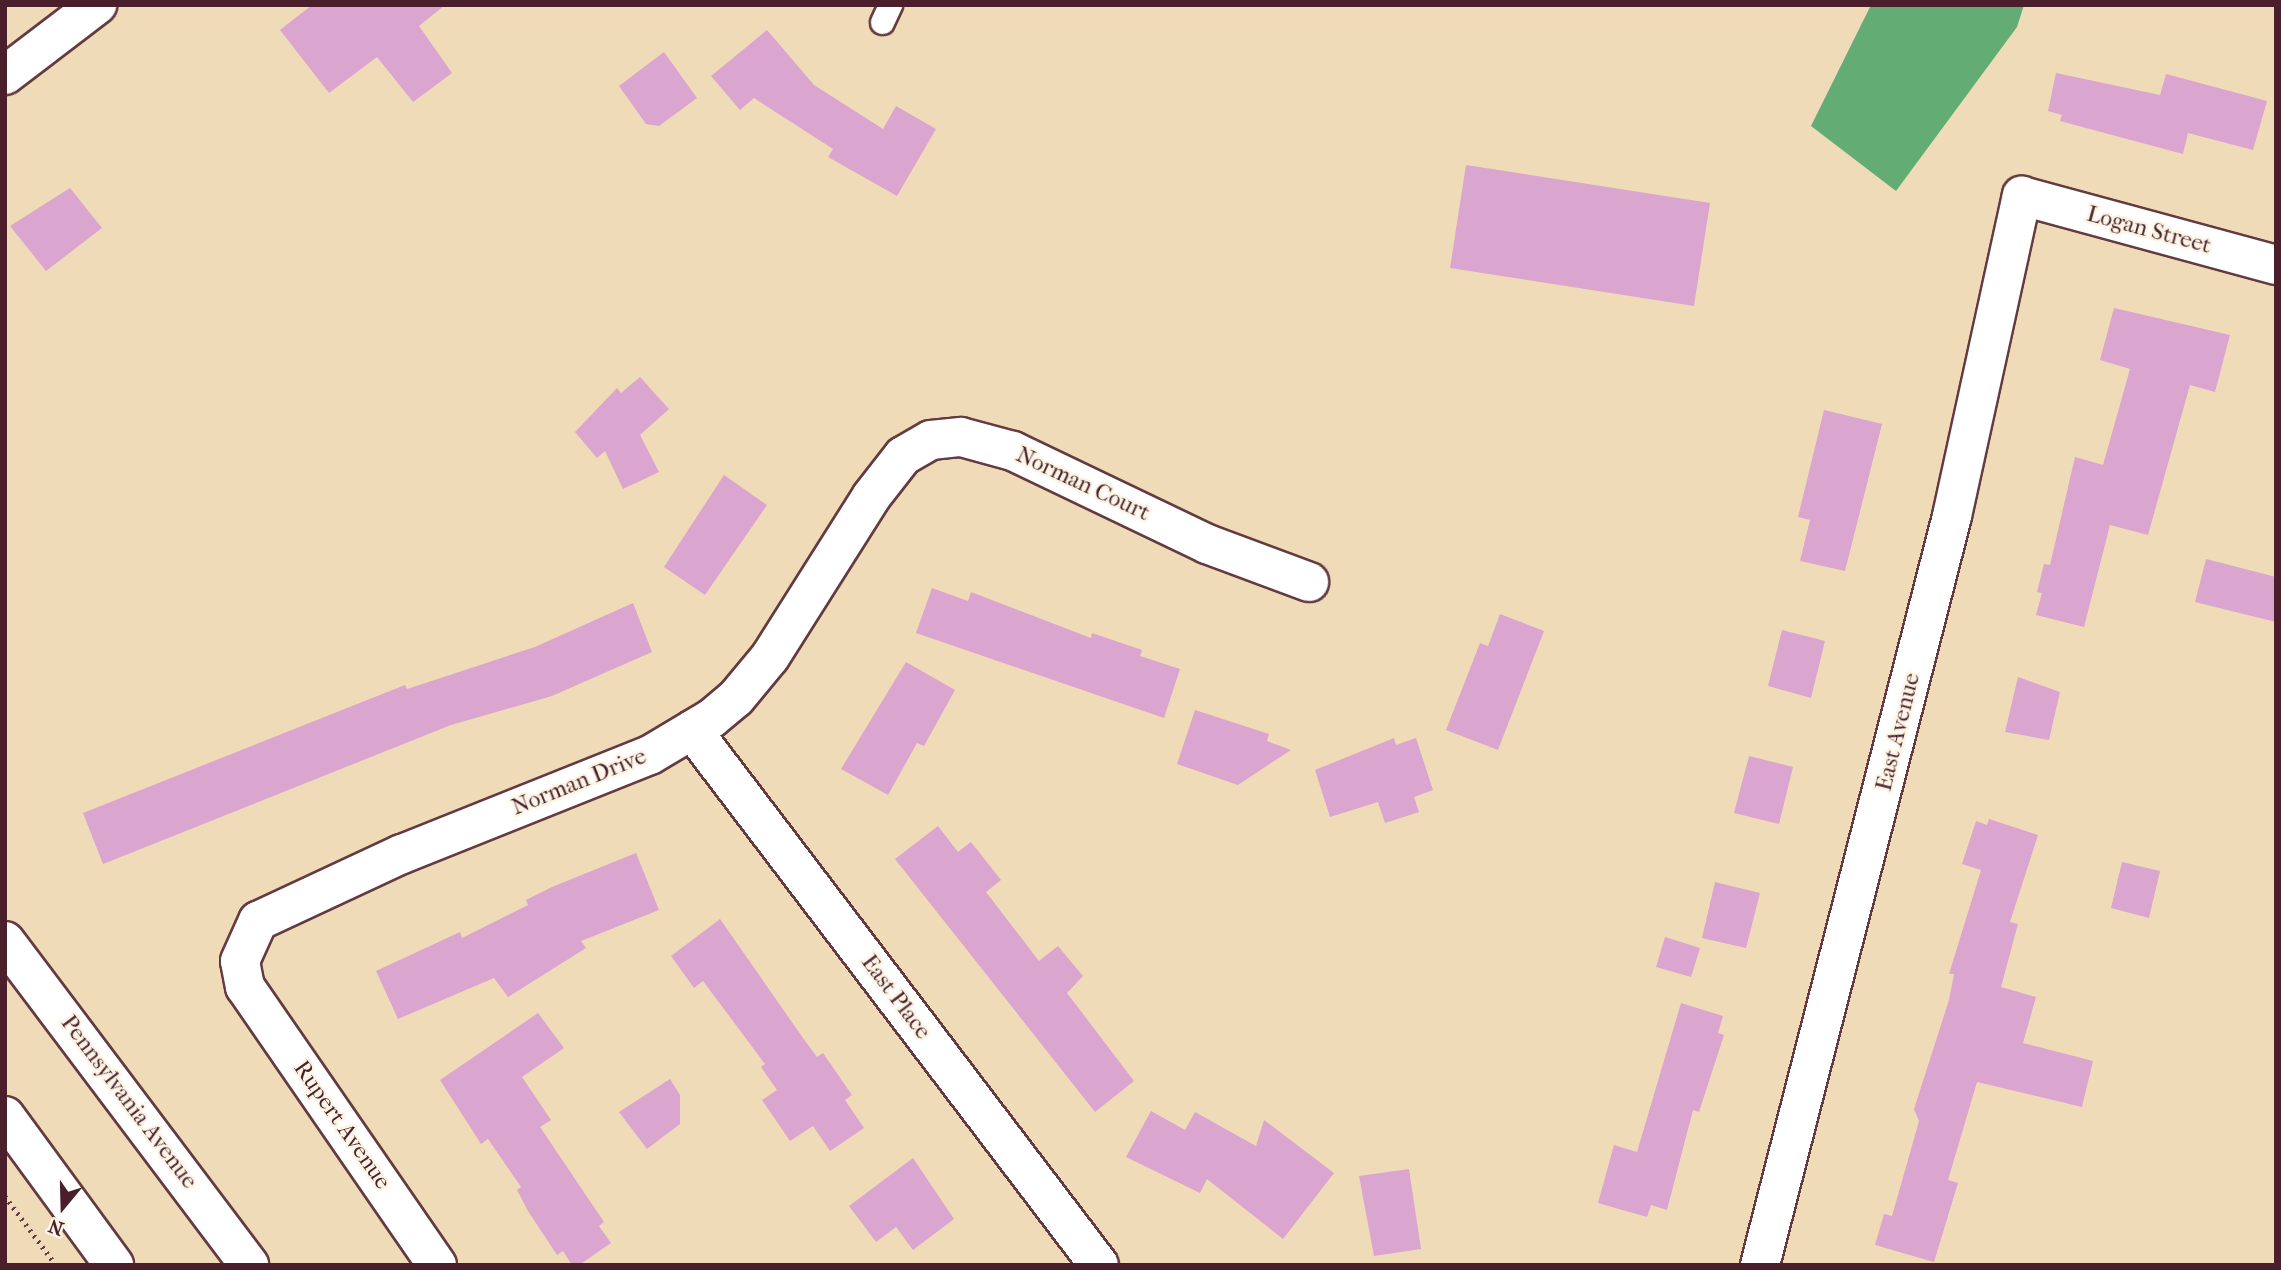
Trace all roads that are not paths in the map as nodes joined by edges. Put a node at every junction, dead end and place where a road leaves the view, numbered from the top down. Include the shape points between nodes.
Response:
1 (83, 9) edge
2 (5, 75) edge
3 (2022, 196) joint
4 (2276, 265) edge
5 (871, 497) joint
6 (1309, 582) dead end
7 (692, 730) junction
8 (5, 941) edge
9 (245, 987) joint
10 (5, 1116) edge
11 (114, 1265) edge
12 (249, 1265) edge
13 (437, 1265) edge
14 (1099, 1265) edge
15 (1760, 1265) edge

1 - 2 main road
3 - 4 main road, Logan Street
3 - 15 main road, East Avenue via 1952,516
5 - 6 main road, Norman Court via 916,447 961,437 1042,462 1207,544
5 - 7 main road, Norman Drive via 764,665 736,698
7 - 9 main road, Norman Drive via 650,755 266,914 244,944 240,969
7 - 14 main road, East Place
8 - 12 main road, Pennsylvania Avenue
9 - 13 main road, Rupert Avenue
10 - 11 main road

